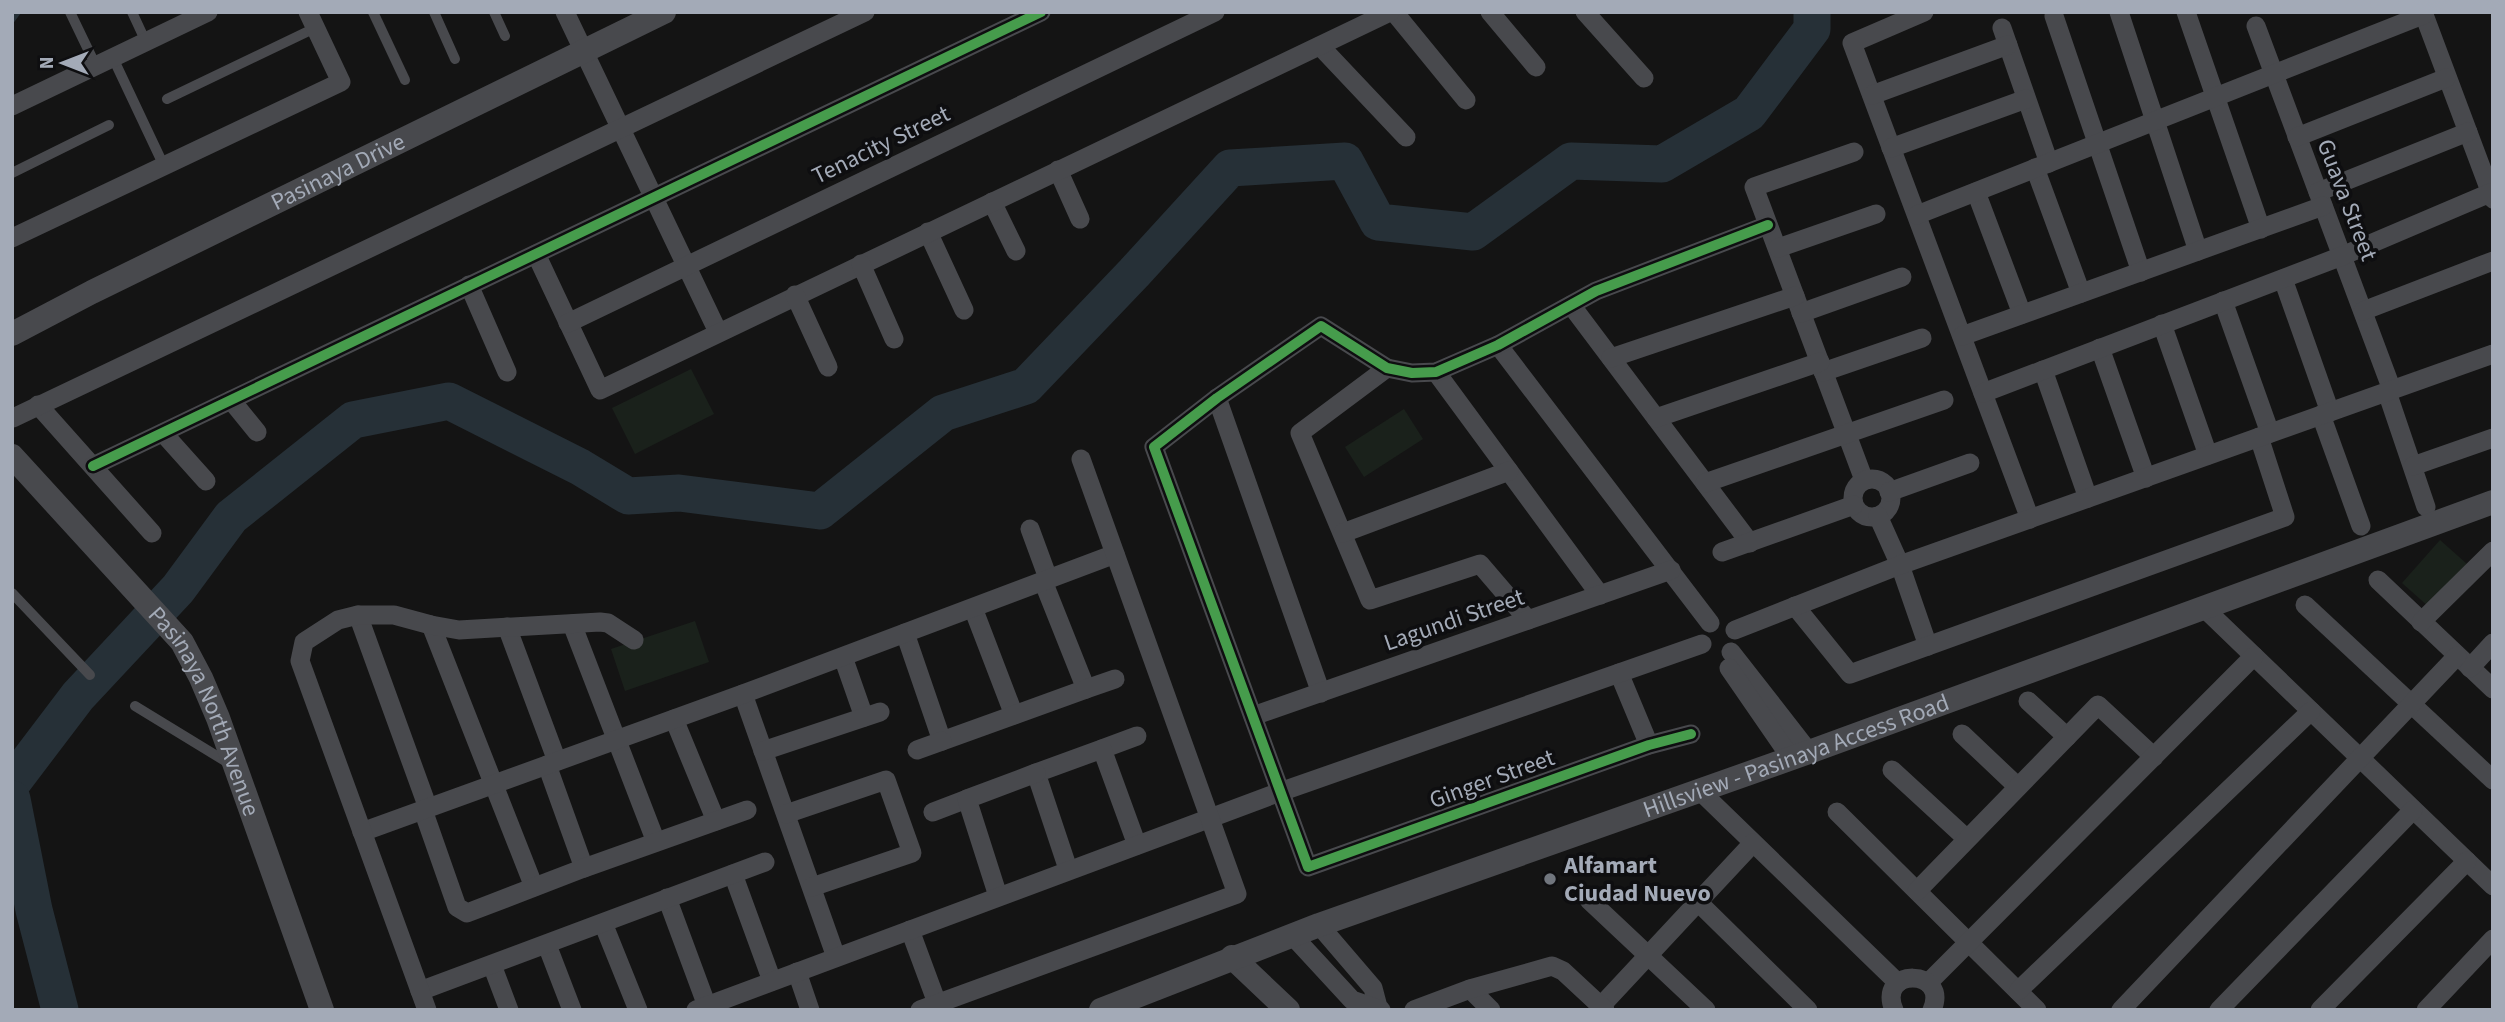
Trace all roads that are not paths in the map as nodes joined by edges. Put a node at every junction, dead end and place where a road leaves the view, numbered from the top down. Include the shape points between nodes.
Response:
1 (70, 12) edge
2 (132, 12) edge
3 (373, 12) edge
4 (434, 12) edge
5 (494, 12) edge
6 (565, 12) edge
7 (664, 12) edge
8 (865, 12) edge
9 (1041, 12) edge
10 (1215, 12) edge
11 (1392, 12) edge
12 (1490, 12) edge
13 (1585, 12) edge
14 (1924, 12) edge
15 (2119, 12) edge
16 (2186, 12) edge
17 (2423, 13) edge
18 (199, 14) edge
19 (2054, 16) dead end
20 (312, 20) edge
21 (2256, 26) dead end
22 (505, 36) dead end
23 (146, 42) junction
24 (1320, 46) junction
25 (583, 51) junction
26 (455, 59) dead end
27 (105, 62) junction
28 (1536, 67) dead end
29 (2274, 74) junction
30 (1644, 78) dead end
31 (2446, 78) junction
32 (405, 80) dead end
33 (1872, 95) junction
34 (2216, 97) junction
35 (167, 99) dead end
36 (2026, 99) junction
37 (1466, 100) dead end
38 (12, 106) edge
39 (2155, 121) junction
40 (109, 125) dead end
41 (621, 129) junction
42 (2468, 132) junction
43 (1406, 137) dead end
44 (2297, 137) junction
45 (2097, 144) junction
46 (1891, 148) junction
47 (1854, 152) dead end
48 (164, 166) junction
49 (2042, 166) junction
50 (1058, 170) junction
51 (12, 173) edge
52 (1976, 192) junction
53 (2492, 196) edge
54 (654, 197) junction
55 (2321, 199) junction
56 (992, 202) junction
57 (1876, 214) dead end
58 (1917, 215) junction
59 (1080, 219) dead end
60 (1768, 225) junction
61 (2262, 229) junction
62 (928, 232) junction
63 (12, 238) edge
64 (1778, 248) junction
65 (1016, 251) dead end
66 (2199, 251) junction
67 (536, 254) junction
68 (2342, 256) junction
69 (2493, 261) edge
70 (861, 264) junction
71 (686, 265) junction
72 (2141, 272) junction
73 (1902, 277) dead end
74 (2283, 279) junction
75 (469, 285) junction
76 (2081, 293) junction
77 (795, 295) junction
78 (2223, 301) junction
79 (1798, 304) junction
80 (1571, 305) junction
81 (964, 310) dead end
82 (2363, 312) junction
83 (2022, 314) junction
84 (568, 323) junction
85 (2162, 324) junction
86 (718, 332) junction
87 (12, 334) edge
88 (1962, 336) junction
89 (1922, 338) dead end
90 (894, 339) dead end
91 (1498, 345) junction
92 (2101, 348) junction
93 (2493, 354) edge
94 (1611, 358) junction
95 (828, 367) dead end
96 (1822, 367) junction
97 (1387, 368) junction
98 (2043, 370) junction
99 (507, 372) dead end
100 (1436, 372) junction
101 (2390, 391) junction
102 (1983, 393) junction
103 (1217, 398) junction
104 (231, 400) junction
105 (1944, 400) dead end
106 (38, 405) junction
107 (2326, 414) junction
108 (13, 418) edge
109 (1656, 418) junction
110 (257, 432) dead end
111 (163, 433) junction
112 (1846, 434) junction
113 (2264, 435) junction
114 (2493, 438) edge
115 (12, 456) edge
116 (2208, 456) junction
117 (1081, 459) dead end
118 (1970, 463) dead end
119 (2413, 466) junction
120 (93, 467) junction
121 (1509, 471) junction
122 (2146, 478) junction
123 (206, 481) dead end
124 (1864, 481) junction
125 (1705, 483) junction
126 (1889, 492) junction
127 (2088, 498) junction
128 (2493, 502) edge
129 (1854, 505) junction
130 (2426, 508) dead end
131 (1878, 516) junction
132 (2030, 519) junction
133 (2361, 526) dead end
134 (1030, 529) dead end
135 (152, 533) dead end
136 (1343, 533) junction
137 (1750, 543) junction
138 (2493, 551) edge
139 (1722, 552) dead end
140 (1115, 554) junction
141 (1900, 565) junction
142 (1671, 569) junction
143 (1045, 580) junction
144 (2378, 580) dead end
145 (12, 593) edge
146 (1600, 594) junction
147 (2305, 605) dead end
148 (1795, 606) junction
149 (2203, 607) junction
150 (973, 608) junction
151 (358, 615) junction
152 (1528, 620) junction
153 (1710, 622) junction
154 (2421, 622) junction
155 (572, 624) junction
156 (431, 625) junction
157 (507, 627) junction
158 (1735, 630) junction
159 (905, 633) junction
160 (634, 640) dead end
161 (2493, 643) edge
162 (1702, 644) junction
163 (1928, 646) junction
164 (1726, 654) junction
165 (2254, 656) junction
166 (843, 657) junction
167 (2463, 662) junction
168 (1619, 673) junction
169 (90, 676) dead end
170 (1115, 679) dead end
171 (2493, 689) edge
172 (1086, 690) junction
173 (1321, 693) junction
174 (743, 694) junction
175 (2028, 701) dead end
176 (2410, 704) junction
177 (135, 706) dead end
178 (2311, 711) junction
179 (1014, 715) junction
180 (1253, 716) junction
181 (674, 719) junction
182 (1691, 734) dead end
183 (1962, 734) dead end
184 (1137, 736) dead end
185 (2067, 737) junction
186 (616, 740) junction
187 (942, 741) junction
188 (1649, 745) junction
189 (1102, 749) junction
190 (917, 750) dead end
191 (763, 751) junction
192 (1800, 755) junction
193 (2154, 757) junction
194 (2360, 758) junction
195 (552, 763) junction
196 (235, 767) junction
197 (1892, 770) dead end
198 (1036, 773) junction
199 (2493, 780) edge
200 (495, 784) junction
201 (2018, 787) junction
202 (1699, 790) junction
203 (1280, 792) junction
204 (967, 799) junction
205 (425, 809) junction
206 (747, 810) dead end
207 (2413, 810) junction
208 (933, 812) dead end
209 (1838, 812) dead end
210 (786, 814) junction
211 (1210, 818) junction
212 (716, 821) junction
213 (362, 831) junction
214 (1968, 839) junction
215 (656, 842) junction
216 (1754, 843) junction
217 (1137, 845) junction
218 (2467, 861) junction
219 (765, 862) dead end
220 (584, 868) junction
221 (1068, 869) junction
222 (733, 874) junction
223 (2493, 886) edge
224 (534, 887) junction
225 (812, 887) junction
226 (1917, 891) junction
227 (998, 896) junction
228 (667, 898) junction
229 (1589, 900) dead end
230 (1698, 902) junction
231 (603, 923) junction
232 (1319, 925) junction
233 (910, 930) junction
234 (1292, 935) junction
235 (1968, 942) junction
236 (547, 945) junction
237 (2489, 951) edge
238 (1648, 955) junction
239 (836, 957) junction
240 (1232, 957) junction
241 (492, 965) junction
242 (797, 972) junction
243 (772, 981) junction
244 (1898, 983) junction
245 (1928, 983) junction
246 (1470, 989) junction
247 (420, 991) junction
248 (2018, 991) junction
249 (730, 1004) edge
250 (929, 1006) edge
251 (2433, 1007) edge
252 (701, 1008) edge
253 (1379, 1008) edge
254 (1603, 1008) edge
255 (322, 1010) edge
256 (427, 1010) edge
257 (509, 1010) edge
258 (572, 1010) edge
259 (638, 1010) edge
260 (810, 1010) edge
261 (1101, 1010) edge
262 (1288, 1010) edge
263 (1414, 1010) edge
264 (1491, 1010) edge
265 (1706, 1010) edge
266 (1808, 1010) edge
267 (1894, 1010) edge
268 (1932, 1010) edge
269 (2037, 1010) edge
270 (2121, 1010) edge
271 (2219, 1010) edge
272 (2320, 1010) edge

1 - 27 lane
2 - 23 lane
3 - 32 lane
4 - 26 lane
5 - 22 lane
6 - 25 street
7 - 25 street, Pasinaya Drive
8 - 41 street
9 - 54 street
10 - 71 street, Tenacity Street
11 - 24 street
11 - 37 street
12 - 28 street
13 - 30 street
14 - 33 street via 1852,43
15 - 39 street
16 - 34 street
17 - 29 street
17 - 31 street
18 - 23 street
19 - 45 street
20 - 35 lane
20 - 48 street via 341,82
21 - 29 street, Guava Street
23 - 27 street
24 - 43 street
24 - 50 street
25 - 41 street
25 - 87 street, Pasinaya Drive
27 - 38 street
27 - 48 lane
29 - 34 street
29 - 44 street, Guava Street
31 - 42 street
31 - 44 street
33 - 36 street via 2005,36
33 - 46 street
34 - 39 street
34 - 61 street
36 - 46 street
36 - 49 street
39 - 45 street
39 - 66 street
40 - 51 lane
41 - 54 street
41 - 106 street
42 - 53 street
42 - 55 street
44 - 55 street, Guava Street
45 - 49 street
45 - 72 street
46 - 58 street
47 - 60 street via 1754,187
48 - 63 street
49 - 52 street
49 - 76 street
50 - 56 street
50 - 59 street
52 - 58 street
52 - 83 street
53 - 68 street
54 - 67 street
54 - 71 street
55 - 61 street
55 - 68 street, Guava Street
56 - 62 street
56 - 65 street
57 - 64 street
58 - 88 street
60 - 64 street
60 - 80 street via 1596,291
61 - 66 street
62 - 70 street
62 - 81 street
64 - 79 street
66 - 72 street
67 - 75 street
67 - 84 street
68 - 74 street
68 - 82 street, Guava Street
69 - 82 street
70 - 77 street
70 - 90 street
71 - 84 street, Tenacity Street
71 - 86 street
72 - 76 street
73 - 79 street
74 - 78 street
74 - 107 street
75 - 99 street
75 - 104 street
76 - 83 street
77 - 86 street
77 - 95 street
78 - 85 street
78 - 113 street
79 - 94 street
79 - 96 street
80 - 91 street
80 - 94 street
82 - 101 street, Guava Street
83 - 88 street
84 - 86 street via 600,390
85 - 92 street
85 - 116 street
88 - 102 street
89 - 96 street
91 - 100 street
91 - 142 street
92 - 98 street
92 - 122 street
93 - 101 street
94 - 109 street
96 - 109 street
96 - 112 street
97 - 100 street
97 - 103 street via 1321,326
97 - 136 street via 1300,433
98 - 102 street
98 - 127 street
100 - 121 street
101 - 107 street
101 - 119 street, Guava Street
102 - 132 street
103 - 173 street
103 - 180 street via 1154,447
104 - 110 street
104 - 111 street
105 - 112 street
106 - 108 street
106 - 120 street
107 - 113 street
107 - 133 street
109 - 125 street
111 - 120 street
111 - 123 street
112 - 124 street
112 - 125 street
113 - 116 street
113 - 163 street via 2285,517
114 - 119 street
115 - 196 street, Pasinaya North Avenue via 182,642
116 - 122 street
117 - 140 street
118 - 126 street
119 - 130 street, Guava Street
120 - 135 street
121 - 136 street
121 - 146 street
122 - 127 street
124 - 126 street via 1878,480
124 - 129 street via 1854,491
125 - 137 street
126 - 131 street via 1889,506
127 - 132 street
128 - 149 street, Hillsview - Pasinaya Access Road
129 - 131 street via 1864,515
129 - 137 street
131 - 141 street
132 - 141 street
134 - 143 street
136 - 152 street via 1370,600 1480,564
137 - 139 street
138 - 154 street
140 - 143 street
140 - 211 street
141 - 148 street
141 - 163 street
142 - 146 street, Lagundi Street
142 - 153 street
143 - 150 street
143 - 172 street
144 - 154 street
145 - 169 lane
146 - 152 street, Lagundi Street
147 - 176 street
148 - 158 street
148 - 163 street via 1850,674
149 - 165 street
149 - 192 street, Hillsview - Pasinaya Access Road
150 - 159 street
150 - 179 street
151 - 156 street via 394,615
151 - 205 street
151 - 213 street via 338,620 304,642 300,661
152 - 173 street, Lagundi Street
153 - 158 street via 1721,620
153 - 162 street via 1702,632
154 - 167 street
155 - 157 street
155 - 160 street via 608,623
155 - 186 street
156 - 157 street via 459,630
156 - 200 street
157 - 195 street
158 - 164 street via 1737,641
159 - 166 street
159 - 187 street
161 - 167 street
162 - 164 street via 1709,653
162 - 168 street
164 - 192 street
165 - 178 street
165 - 193 street
166 - 174 street
166 - 191 street via 872,715
167 - 171 street
167 - 176 street
168 - 188 street
168 - 203 street
170 - 172 street
172 - 179 street
173 - 180 street, Lagundi Street
174 - 181 street
174 - 191 street
175 - 185 street
176 - 194 street
176 - 199 street
177 - 196 lane
178 - 194 street
178 - 248 street
179 - 187 street
180 - 203 street
181 - 186 street
181 - 212 street
182 - 188 street, Ginger Street
183 - 201 street
184 - 189 street
185 - 193 street via 2098,705
185 - 201 street
186 - 195 street
186 - 215 street
187 - 190 street
188 - 203 street, Ginger Street via 1308,867
189 - 198 street
189 - 217 street
191 - 210 street
192 - 202 street, Hillsview - Pasinaya Access Road
193 - 235 street
194 - 207 street
194 - 270 street
195 - 200 street
195 - 220 street
196 - 255 street, Pasinaya North Avenue
197 - 214 street
198 - 204 street
198 - 221 street
200 - 205 street
200 - 224 street
201 - 214 street
202 - 216 street
202 - 232 street, Hillsview - Pasinaya Access Road
203 - 211 street
204 - 208 street
204 - 227 street
205 - 213 street
205 - 224 street via 461,912
206 - 212 street
207 - 218 street
207 - 271 street
209 - 226 street
210 - 225 street
210 - 225 street via 886,780 912,853
211 - 217 street
211 - 250 street via 1237,894
212 - 215 street
213 - 247 street
214 - 226 street
215 - 220 street
216 - 230 street
216 - 244 street
217 - 221 street
218 - 223 street
218 - 272 street
219 - 222 street
220 - 224 street
221 - 227 street
222 - 228 street
222 - 243 street
225 - 239 street
226 - 235 street
227 - 233 street
228 - 231 street
228 - 252 street
229 - 238 street
230 - 238 street
230 - 266 street
231 - 236 street
231 - 259 street
232 - 234 street, Hillsview - Pasinaya Access Road
232 - 253 street via 1373,988
233 - 239 street
233 - 250 street
234 - 240 street, Hillsview - Pasinaya Access Road
234 - 253 street via 1352,1000
235 - 245 street
235 - 248 street
236 - 241 street
236 - 258 street
237 - 251 street
238 - 254 street
238 - 265 street
239 - 242 street
240 - 261 street, Hillsview - Pasinaya Access Road
240 - 262 street
241 - 247 street
241 - 257 street
242 - 243 street
242 - 260 street
243 - 249 street
244 - 245 street via 1916,977
244 - 267 street via 1891,995
245 - 268 street via 1935,998
246 - 254 street via 1552,966
246 - 263 street
246 - 264 street
247 - 256 street
248 - 269 street
249 - 252 street

